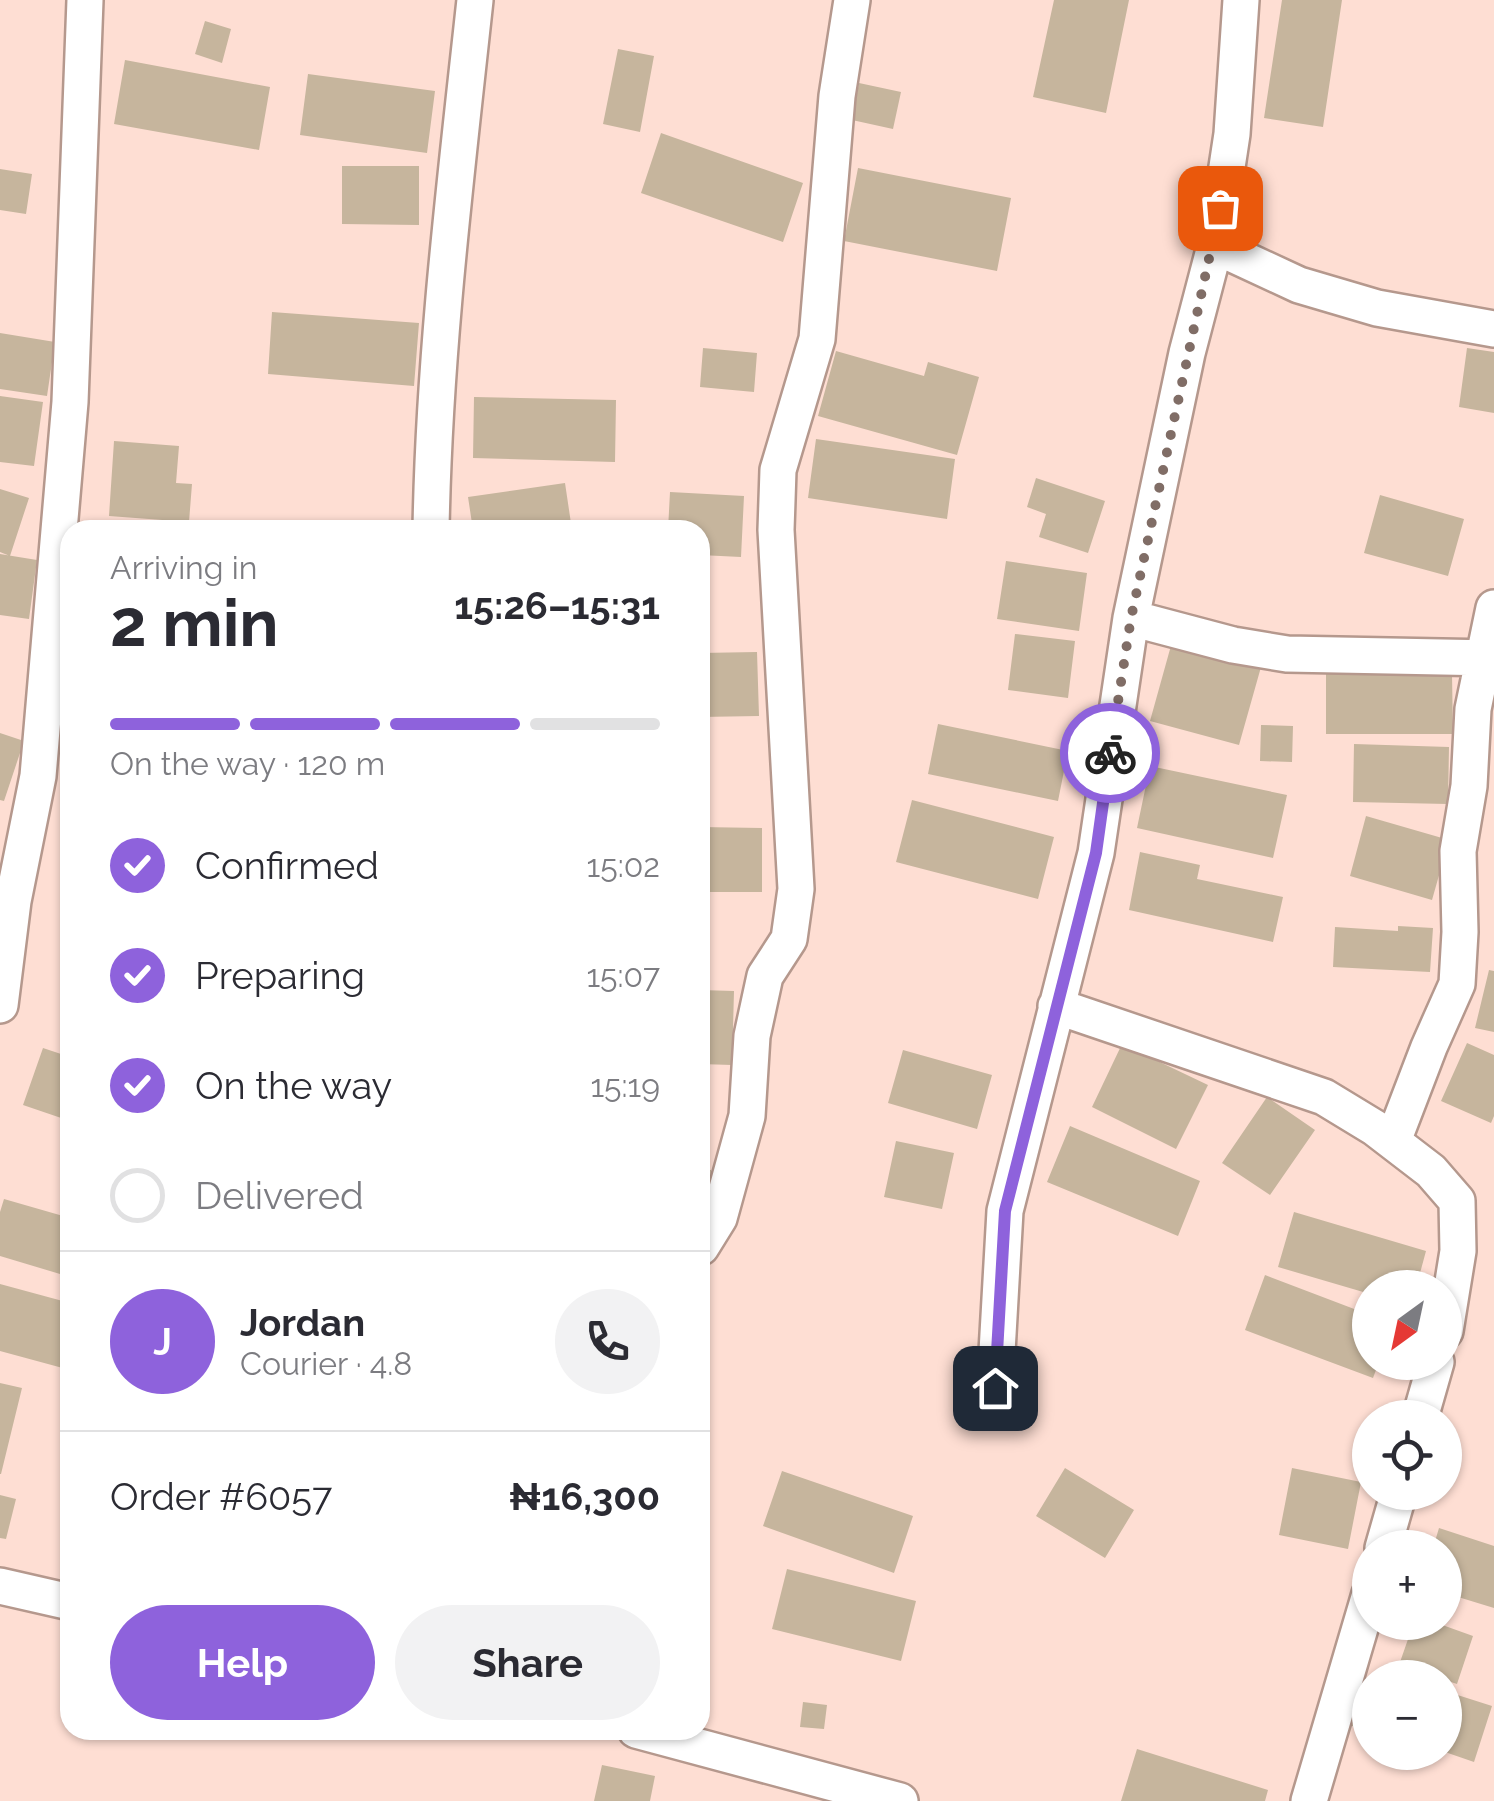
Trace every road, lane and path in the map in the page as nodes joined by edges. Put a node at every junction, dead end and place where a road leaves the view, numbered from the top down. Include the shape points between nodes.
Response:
1 (85, 0) edge
2 (475, 0) edge
3 (852, 0) edge
4 (1241, 0) edge
5 (1215, 246) junction
6 (1494, 329) edge
7 (431, 520) edge
8 (1494, 608) edge
9 (1131, 618) junction
10 (1490, 658) edge
11 (0, 1005) edge
12 (1056, 1006) junction
13 (1393, 1141) junction
14 (710, 1231) edge
15 (1455, 1270) edge
16 (995, 1388) dead end
17 (0, 1586) edge
18 (60, 1600) edge
19 (1356, 1640) edge
20 (673, 1740) edge
21 (900, 1801) edge
22 (1308, 1801) edge

1 - 11 street via 68,422 38,776
2 - 7 street
3 - 14 street via 837,96 817,339 778,470 796,889 789,939 765,976 746,1116
4 - 5 street via 1232,134
5 - 6 street via 1314,290
5 - 9 street
8 - 10 street
9 - 10 street via 1287,654
9 - 12 street via 1096,853
10 - 13 street via 1474,709 1458,850 1458,984
12 - 13 street via 1324,1097
12 - 16 street via 1005,1211
13 - 15 street via 1457,1201
17 - 18 street
19 - 22 street
20 - 21 street

